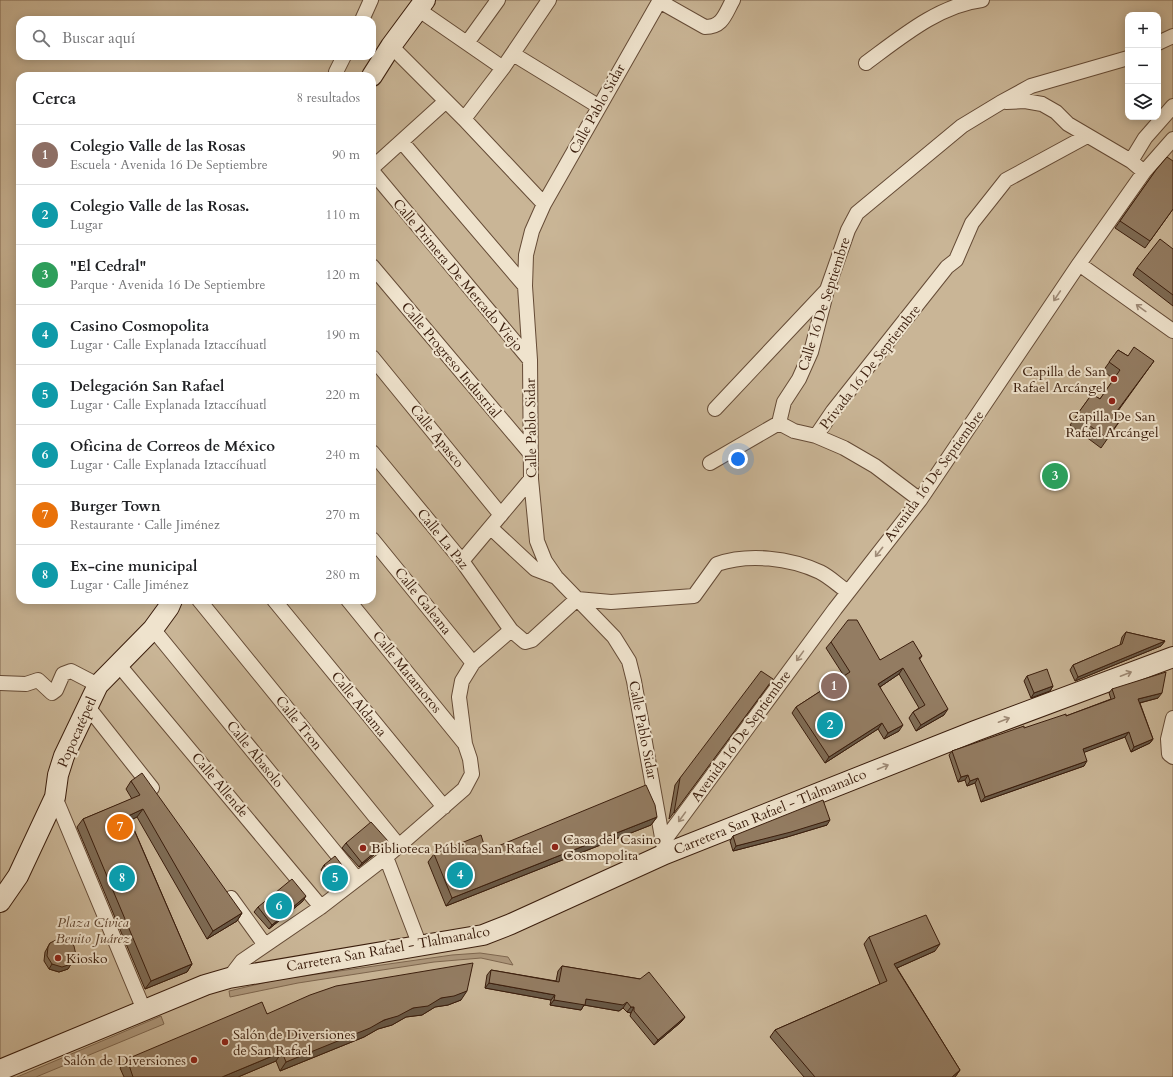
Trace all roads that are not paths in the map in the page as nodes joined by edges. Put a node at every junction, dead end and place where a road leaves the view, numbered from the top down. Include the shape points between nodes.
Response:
1 (371, 0) edge
2 (498, 0) edge
3 (549, 0) edge
4 (733, 0) edge
5 (982, 0) edge
6 (659, 1) edge
7 (422, 5) edge
8 (364, 16) edge
9 (1173, 36) edge
10 (1161, 42) edge
11 (467, 43) junction
12 (391, 46) junction
13 (513, 54) junction
14 (1125, 59) edge
15 (342, 60) edge
16 (866, 62) dead end
17 (503, 68) junction
18 (336, 72) dead end
19 (375, 72) edge
20 (446, 101) junction
21 (1000, 103) junction
22 (598, 106) junction
23 (1173, 106) edge
24 (464, 119) junction
25 (1087, 136) junction
26 (1173, 139) edge
27 (402, 142) junction
28 (1132, 161) junction
29 (376, 165) edge
30 (1144, 172) junction
31 (376, 176) edge
32 (544, 204) junction
33 (1079, 264) junction
34 (376, 271) edge
35 (525, 286) junction
36 (827, 290) junction
37 (1173, 331) edge
38 (530, 360) junction
39 (376, 362) edge
40 (715, 409) dead end
41 (779, 423) junction
42 (816, 436) junction
43 (530, 453) junction
44 (376, 457) edge
45 (710, 462) dead end
46 (531, 479) junction
47 (920, 500) junction
48 (501, 515) junction
49 (491, 528) junction
50 (376, 544) edge
51 (462, 561) junction
52 (556, 577) junction
53 (848, 592) junction
54 (577, 599) junction
55 (170, 604) edge
56 (202, 604) edge
57 (277, 604) edge
58 (351, 604) edge
59 (153, 629) junction
60 (511, 630) junction
61 (1173, 657) edge
62 (473, 663) junction
63 (118, 664) junction
64 (0, 683) edge
65 (98, 685) junction
66 (88, 707) junction
67 (1173, 718) edge
68 (465, 744) junction
69 (1171, 755) edge
70 (55, 797) junction
71 (160, 798) edge
72 (444, 807) junction
73 (399, 846) junction
74 (664, 848) junction
75 (386, 857) junction
76 (358, 879) junction
77 (224, 888) edge
78 (0, 902) edge
79 (321, 907) junction
80 (265, 945) junction
81 (420, 946) junction
82 (229, 978) junction
83 (144, 1010) junction
84 (0, 1070) edge

1 - 8 street
2 - 11 street
3 - 13 street
4 - 6 street via 720,24 705,28
5 - 16 street via 969,2 921,23
6 - 22 street, Calle Pablo Sidar
7 - 11 street
7 - 12 street
9 - 10 street
11 - 17 street
12 - 19 street
12 - 20 street
13 - 17 street
13 - 22 street
14 - 21 street via 1031,86
15 - 18 street
17 - 24 street
20 - 24 street
20 - 27 street
21 - 25 street via 1025,100 1042,104
21 - 36 street, Calle 16 De Septiembre via 962,126 857,213 848,230
22 - 32 street, Calle Pablo Sidar
23 - 28 street via 1145,138
24 - 32 street
25 - 28 street
25 - 42 street, Privada 16 De Septiembre via 1006,180 972,223 956,260 947,267
26 - 30 street, Avenida 16 De Septiembre
27 - 29 street
27 - 35 street
28 - 30 street
30 - 33 street, Avenida 16 De Septiembre
31 - 38 street, Calle Primera De Mercado Viejo
32 - 35 street, Calle Pablo Sidar via 532,231 526,256
37 -> 33 street
33 -> 47 street, Avenida 16 De Septiembre
34 - 43 street, Calle Progreso Industrial
35 - 38 street, Calle Pablo Sidar
36 - 40 street
36 - 41 street, Calle 16 De Septiembre via 811,352 799,380 784,402
38 - 43 street, Calle Pablo Sidar
39 - 48 street, Calle Apasco
41 - 42 street via 794,431
41 - 45 street
42 - 47 street via 875,466
43 - 46 street, Calle Pablo Sidar
44 - 51 street, Calle La Paz
46 - 48 street
46 - 52 street, Calle Pablo Sidar via 537,542 545,561
47 -> 53 street, Avenida 16 De Septiembre
48 - 49 street
49 - 51 street
49 - 52 street via 535,569
50 - 62 street, Calle Galeana
51 - 60 street, Calle La Paz
52 - 54 street, Calle Pablo Sidar
53 - 54 street via 821,573 802,565 755,558 717,564 694,596 624,602
53 -> 74 street, Avenida 16 De Septiembre
54 - 60 street, Calle La Paz via 532,640 525,642
54 - 74 street, Calle Pablo Sidar via 614,637 629,661
55 - 59 street, Popocatépetl
56 - 73 street, Calle Tron
57 - 72 street, Calle Aldama
58 - 68 street, Calle Matamoros
59 - 63 street, Popocatépetl
59 - 76 street, Calle Abasolo
60 - 62 street
74 -> 61 street, Carretera San Rafael - Tlalmanalco
62 - 68 street via 462,681 459,697
63 - 65 street, Popocatépetl
63 - 79 street, Calle Allende
64 - 65 street via 26,684 38,680 52,693 63,674 71,671
65 - 66 street, Popocatépetl
66 - 70 street, Popocatépetl via 64,756
66 - 71 street
67 - 69 street via 1168,739
68 - 72 street via 472,774 464,789
70 - 78 street, Popocatépetl via 18,876
70 - 83 street
72 - 73 street
73 - 75 street
74 - 81 street, Carretera San Rafael - Tlalmanalco via 483,935
75 - 76 street
75 - 81 street
76 - 79 street
77 - 80 street
79 - 80 street
80 - 82 street via 242,961
81 - 82 street, Carretera San Rafael - Tlalmanalco
82 - 83 street, Carretera San Rafael - Tlalmanalco
83 - 84 street, Carretera San Rafael - Tlalmanalco

